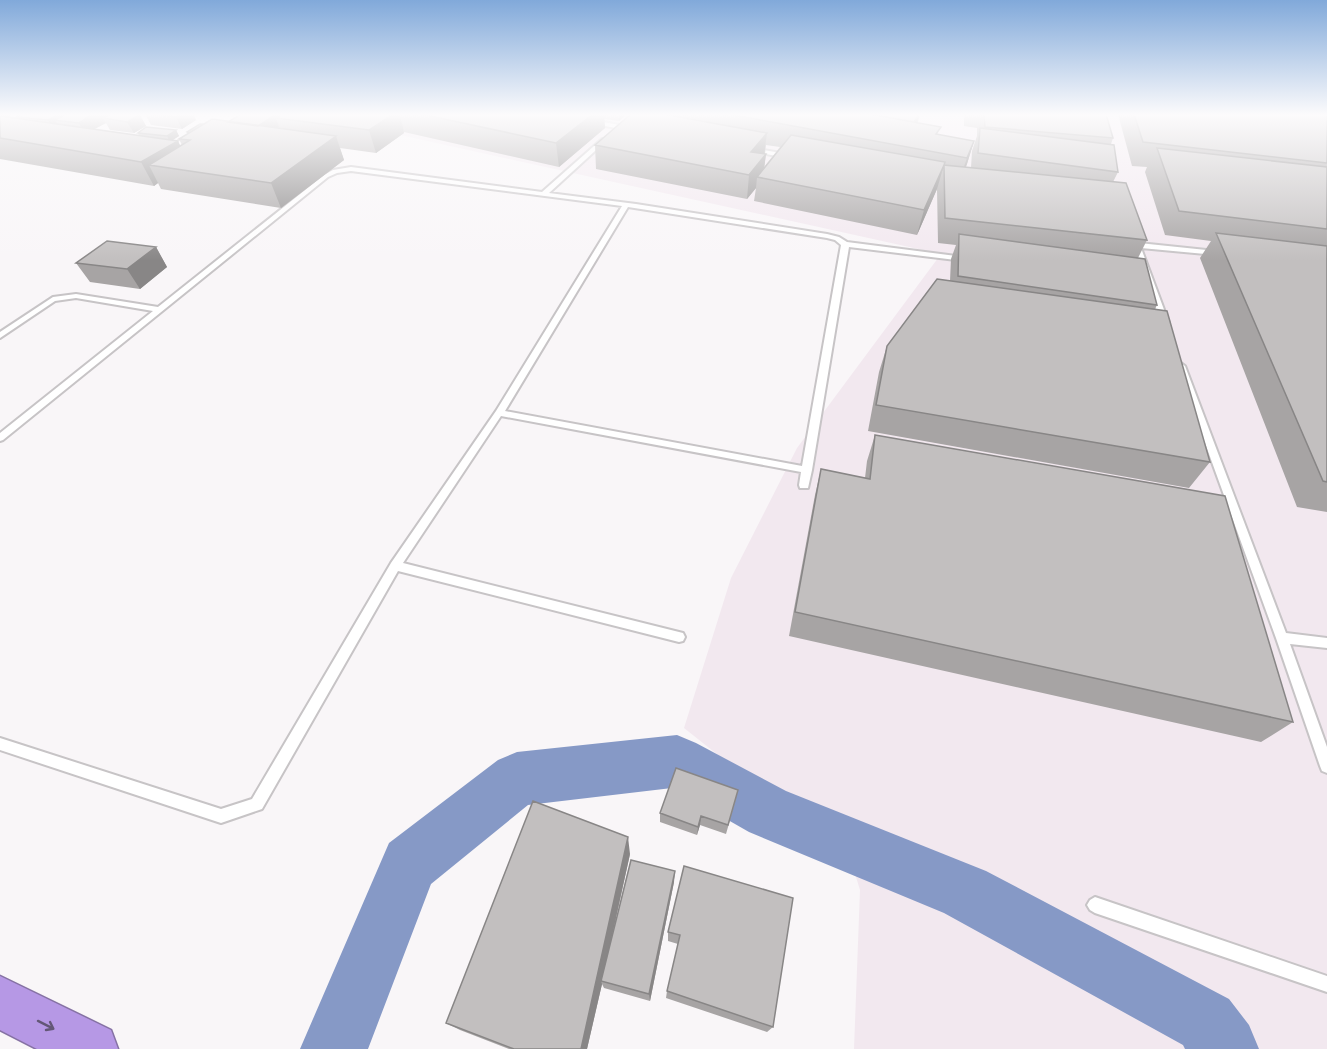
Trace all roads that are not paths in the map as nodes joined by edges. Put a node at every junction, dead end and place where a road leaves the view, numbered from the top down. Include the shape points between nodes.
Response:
1 (578, 163) edge
2 (544, 194) junction
3 (626, 205) junction
4 (845, 244) junction
5 (1222, 253) edge
6 (974, 260) edge
7 (1138, 281) edge
8 (1150, 283) junction
9 (160, 310) junction
10 (0, 336) edge
11 (1170, 337) edge
12 (1178, 358) edge
13 (499, 413) junction
14 (0, 438) edge
15 (807, 470) junction
16 (804, 485) dead end
17 (1227, 518) edge
18 (1239, 520) junction
19 (395, 567) junction
20 (679, 637) dead end
21 (1282, 638) junction
22 (1327, 643) edge
23 (0, 744) edge
24 (1327, 766) edge
25 (1095, 905) dead end
26 (1327, 984) edge
27 (0, 1002) edge
28 (92, 1049) edge

1 - 2 lane
2 - 3 lane
2 - 9 lane via 351,169 335,171
3 - 4 lane via 826,236
3 - 13 lane
4 - 6 lane
4 - 15 lane
5 - 8 lane via 1134,240
7 - 8 lane
8 - 11 lane
9 - 10 lane via 62,296
9 - 14 lane
12 - 18 lane
13 - 15 lane
13 - 19 lane
15 - 16 lane
17 - 18 lane
18 - 21 lane
19 - 20 lane
19 - 23 lane via 257,804 221,816
21 - 22 lane
21 - 24 lane
25 - 26 lane
27 -> 28 highway

